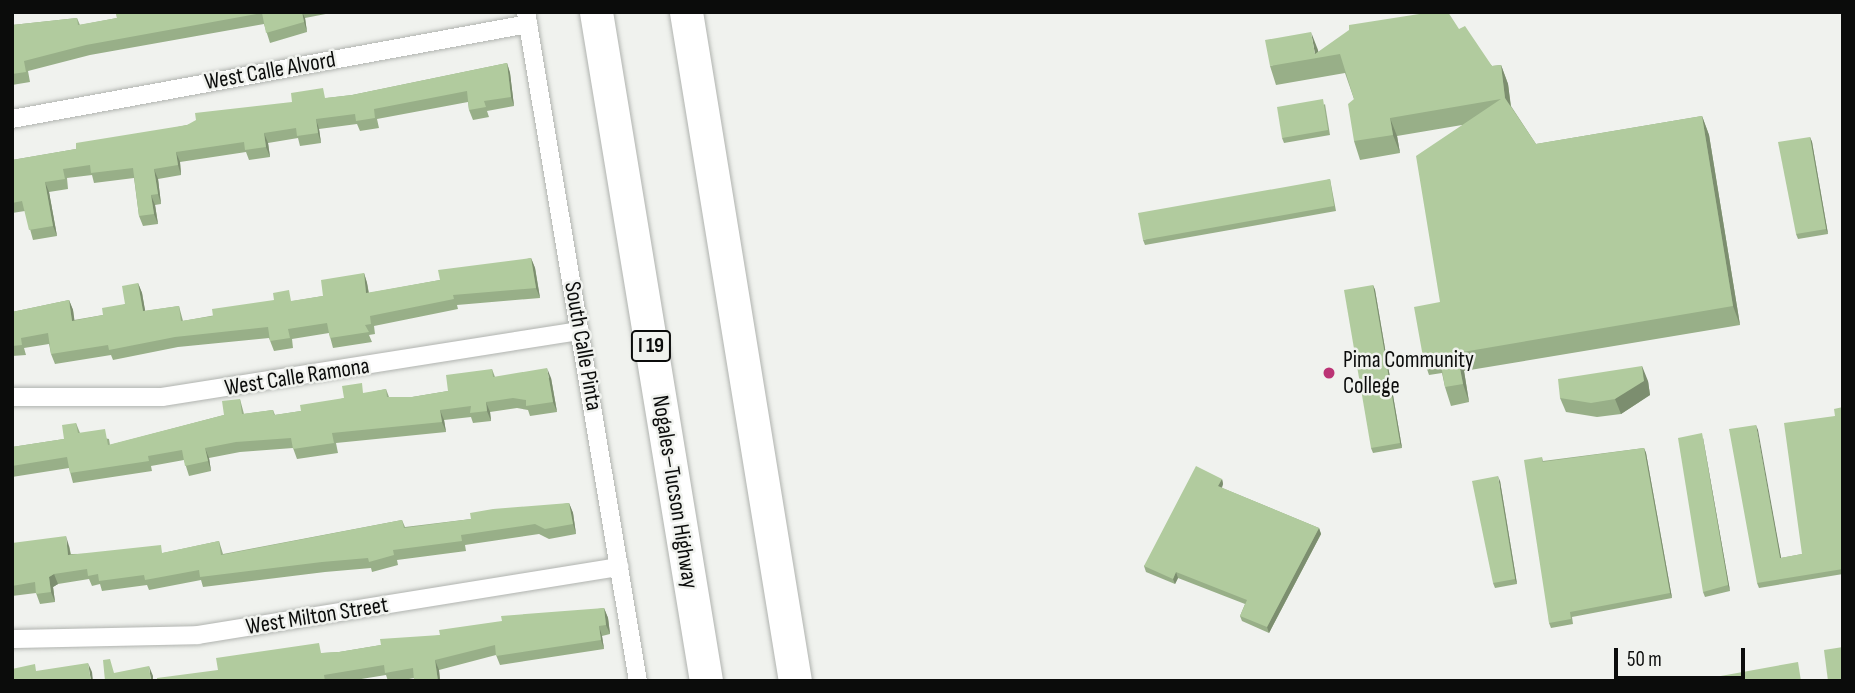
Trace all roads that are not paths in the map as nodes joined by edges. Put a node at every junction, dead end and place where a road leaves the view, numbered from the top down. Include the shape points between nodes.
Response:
1 (596, 12) edge
2 (686, 12) edge
3 (527, 18) edge
4 (12, 119) edge
5 (580, 331) junction
6 (12, 397) edge
7 (620, 567) junction
8 (12, 639) edge
9 (638, 681) edge
10 (706, 681) edge
11 (795, 681) edge

1 - 10 highway, Nogales–Tucson Highway / I 19
2 - 11 highway
3 - 4 street, West Calle Alvord
3 - 5 street, South Calle Pinta
5 - 6 street, West Calle Ramona via 162,397
5 - 7 street, South Calle Pinta
7 - 8 street, West Milton Street via 198,635
7 - 9 street, South Calle Pinta

